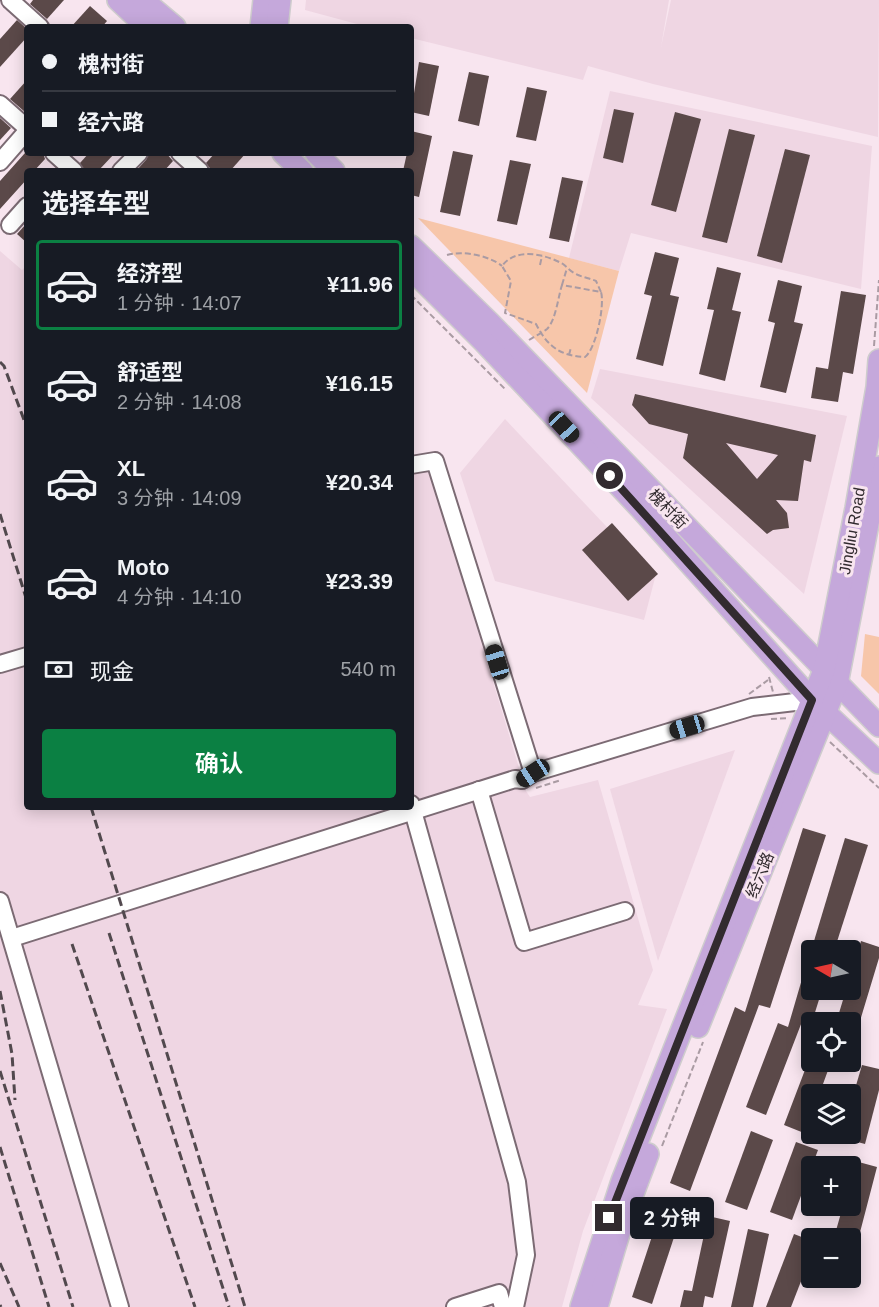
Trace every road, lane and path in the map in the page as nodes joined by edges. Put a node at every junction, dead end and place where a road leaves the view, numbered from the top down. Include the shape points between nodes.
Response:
1 (10, 0) edge
2 (118, 0) edge
3 (143, 0) edge
4 (264, 0) edge
5 (280, 0) edge
6 (37, 24) edge
7 (144, 24) edge
8 (171, 24) edge
9 (261, 24) edge
10 (277, 24) edge
11 (0, 104) edge
12 (24, 126) edge
13 (24, 133) edge
14 (136, 156) edge
15 (183, 156) edge
16 (286, 156) edge
17 (319, 156) edge
18 (0, 162) edge
19 (124, 168) edge
20 (197, 168) edge
21 (299, 168) edge
22 (331, 168) edge
23 (24, 209) edge
24 (10, 225) dead end
25 (414, 249) edge
26 (447, 255) dead end
27 (542, 256) junction
28 (502, 266) junction
29 (540, 266) dead end
30 (566, 267) junction
31 (414, 272) edge
32 (879, 280) edge
33 (562, 285) junction
34 (601, 292) junction
35 (414, 298) edge
36 (540, 333) junction
37 (529, 340) dead end
38 (571, 347) dead end
39 (569, 355) junction
40 (876, 358) edge
41 (510, 394) dead end
42 (414, 464) edge
43 (879, 467) edge
44 (872, 541) edge
45 (24, 657) edge
46 (0, 664) edge
47 (773, 673) junction
48 (830, 677) junction
49 (747, 695) dead end
50 (776, 703) junction
51 (819, 714) junction
52 (879, 726) edge
53 (788, 728) dead end
54 (879, 763) edge
55 (533, 773) junction
56 (879, 788) edge
57 (479, 790) junction
58 (414, 807) edge
59 (406, 810) edge
60 (413, 810) edge
61 (0, 901) edge
62 (625, 911) dead end
63 (12, 938) junction
64 (120, 1307) edge
65 (455, 1307) edge
66 (503, 1307) edge
67 (515, 1307) edge
68 (581, 1307) edge
69 (597, 1307) edge

1 - 6 street
2 - 7 main road
3 - 8 main road
4 - 9 main road
5 - 10 main road
11 - 12 street
13 - 18 street
14 - 19 street
15 - 20 street
16 - 21 main road
17 - 22 main road
23 - 24 street
25 - 48 main road, 槐村街
26 - 28 path via 458,252 491,259
27 - 28 path via 517,254
27 - 29 path
27 - 30 path
28 - 36 path via 511,281 506,313 536,324
30 - 33 path
30 - 34 path via 596,281
31 - 47 main road, 槐村街 via 625,492
32 - 40 path
33 - 34 path
33 - 36 path via 551,323
34 - 39 path via 595,344 585,357
35 - 41 path
36 - 37 path
36 - 39 path via 554,350
38 - 39 path
40 - 48 main road, Jingliu Road via 878,387 831,643
42 - 55 street via 435,460
43 - 44 main road, Jingliu Road
44 - 48 main road, Jingliu Road
45 - 46 street
47 - 49 path
47 - 50 path
47 - 51 main road, 槐村街
48 - 51 main road, Jingliu Road
48 - 52 main road, 槐村街
50 - 51 street
50 - 53 path via 782,713 792,718
50 - 55 street
51 - 54 main road, 槐村街
51 - 56 path via 849,763
51 - 68 main road, 经六路 via 622,1181
51 - 69 main road, 经六路 via 623,1220
55 - 57 street via 522,780
57 - 58 street
57 - 62 street via 524,942
59 - 63 street
60 - 67 street via 517,1182 526,1255
61 - 63 street
63 - 64 street
65 - 66 street via 499,1293

